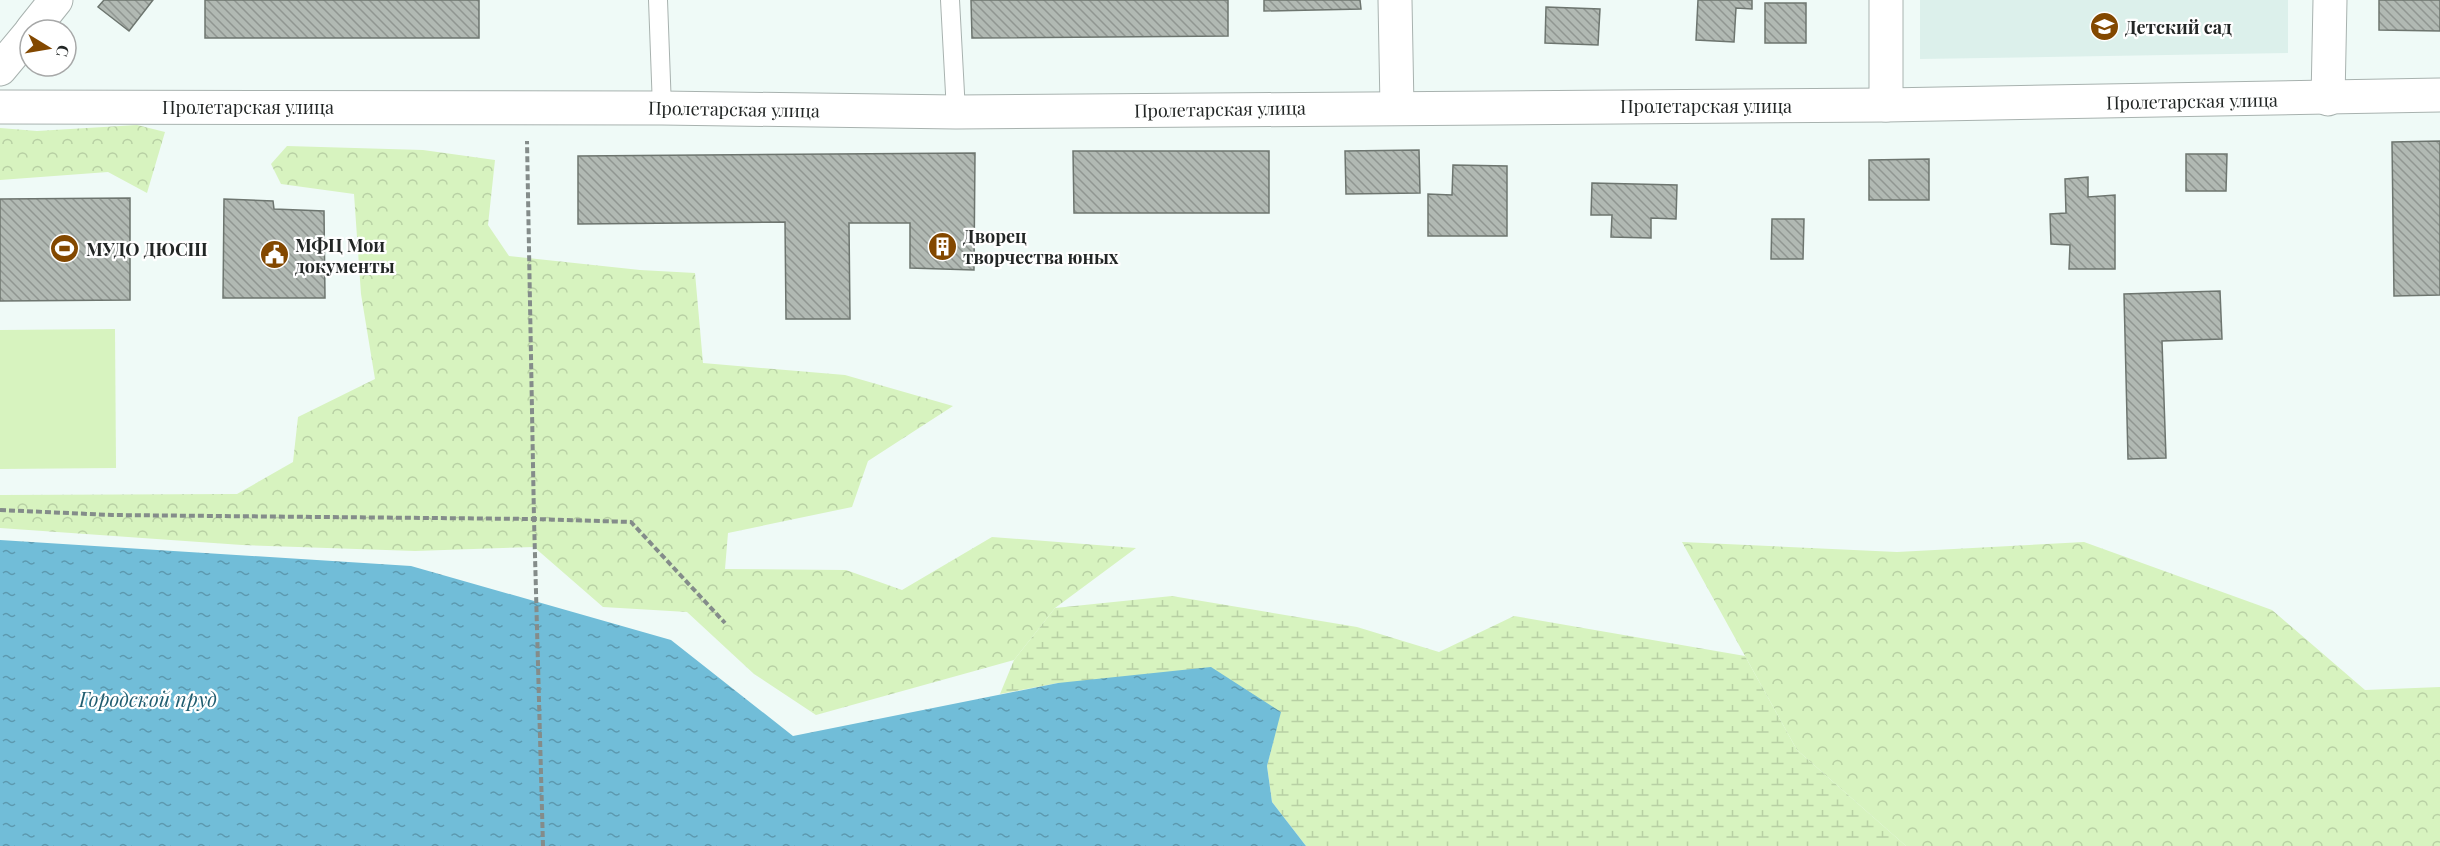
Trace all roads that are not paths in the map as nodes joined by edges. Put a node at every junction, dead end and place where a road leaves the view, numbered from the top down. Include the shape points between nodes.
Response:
1 (57, 0) edge
2 (657, 0) edge
3 (950, 0) edge
4 (1395, 0) edge
5 (1886, 0) edge
6 (2330, 0) edge
7 (42, 18) edge
8 (18, 47) edge
9 (0, 69) edge
10 (2440, 96) edge
11 (2328, 99) junction
12 (1886, 105) junction
13 (0, 107) edge
14 (1397, 107) junction
15 (662, 108) junction
16 (956, 112) junction

1 - 7 street
2 - 15 lane
3 - 16 lane
4 - 14 street
5 - 12 street
6 - 11 street
8 - 9 street
10 - 11 street, Пролетарская улица
11 - 12 street, Пролетарская улица
12 - 14 street, Пролетарская улица
13 - 15 street, Пролетарская улица
14 - 16 street, Пролетарская улица
15 - 16 street, Пролетарская улица

